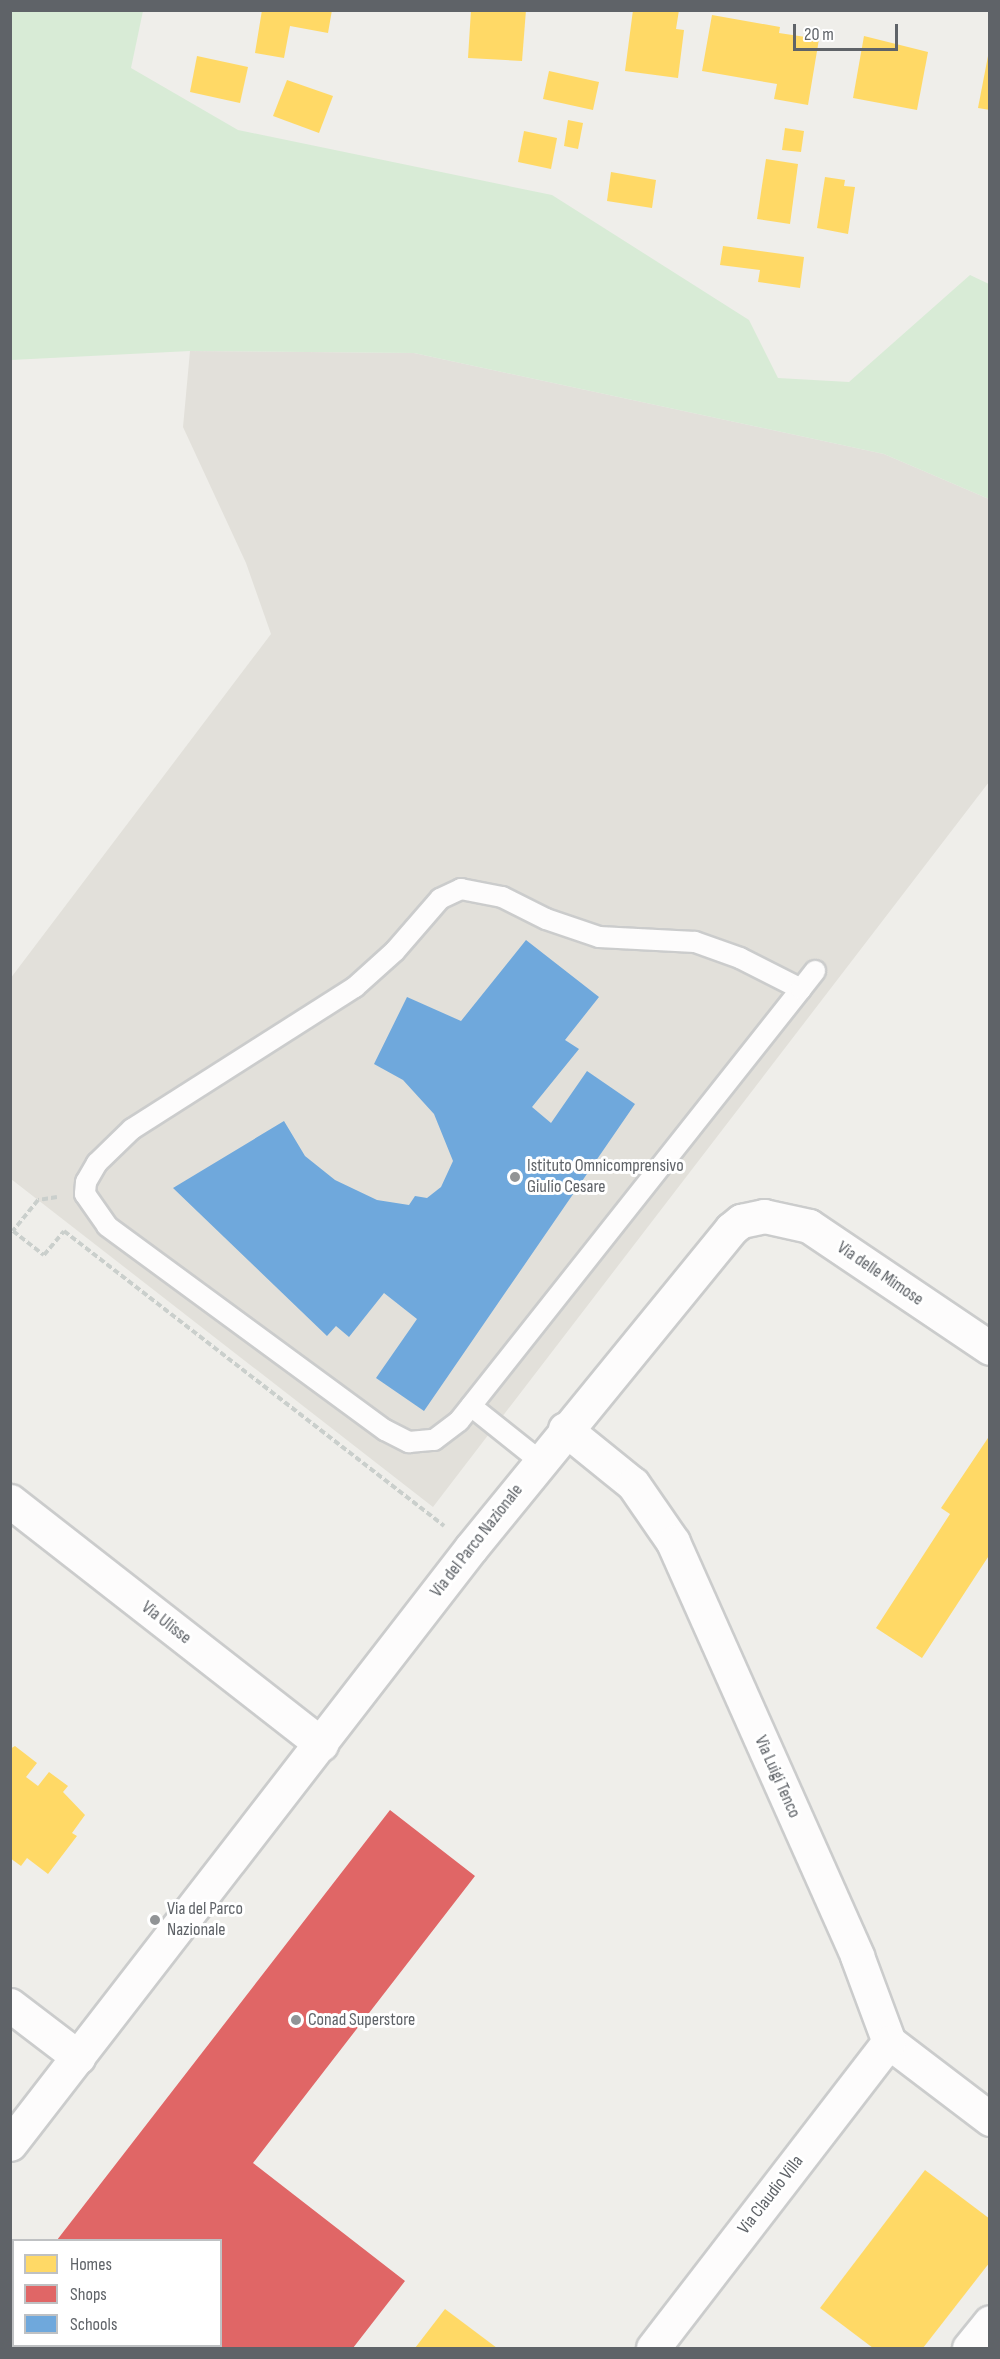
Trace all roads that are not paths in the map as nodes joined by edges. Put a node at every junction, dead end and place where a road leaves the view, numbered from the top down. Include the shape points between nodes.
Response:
1 (815, 971) dead end
2 (801, 989) junction
3 (764, 1216) joint
4 (990, 1348) edge
5 (471, 1406) junction
6 (566, 1429) junction
7 (540, 1461) junction
8 (10, 1501) edge
9 (321, 1744) junction
10 (10, 2005) edge
11 (889, 2042) junction
12 (78, 2057) junction
13 (990, 2119) edge
14 (10, 2144) edge
15 (990, 2322) edge
16 (653, 2349) edge
17 (969, 2349) edge

1 - 2 lane
2 - 5 lane
2 - 5 lane via 740,958 694,942 598,937 546,919 502,897 461,889 440,899 395,951 355,987 132,1129 97,1163 86,1182 85,1194 107,1226 396,1437 421,1443 434,1440
3 - 4 street, Via delle Mimose via 809,1226
3 - 6 street, Via del Parco Nazionale via 741,1221 722,1239
5 - 7 lane
6 - 7 street, Via del Parco Nazionale
6 - 11 street, Via Luigi Tenco via 633,1484 673,1542 857,1956
7 - 9 street, Via del Parco Nazionale
8 - 9 street, Via Ulisse
9 - 12 street, Via del Parco Nazionale
10 - 12 street
11 - 13 street
11 - 16 street, Via Claudio Villa
12 - 14 street, Via del Parco Nazionale
15 - 17 street

